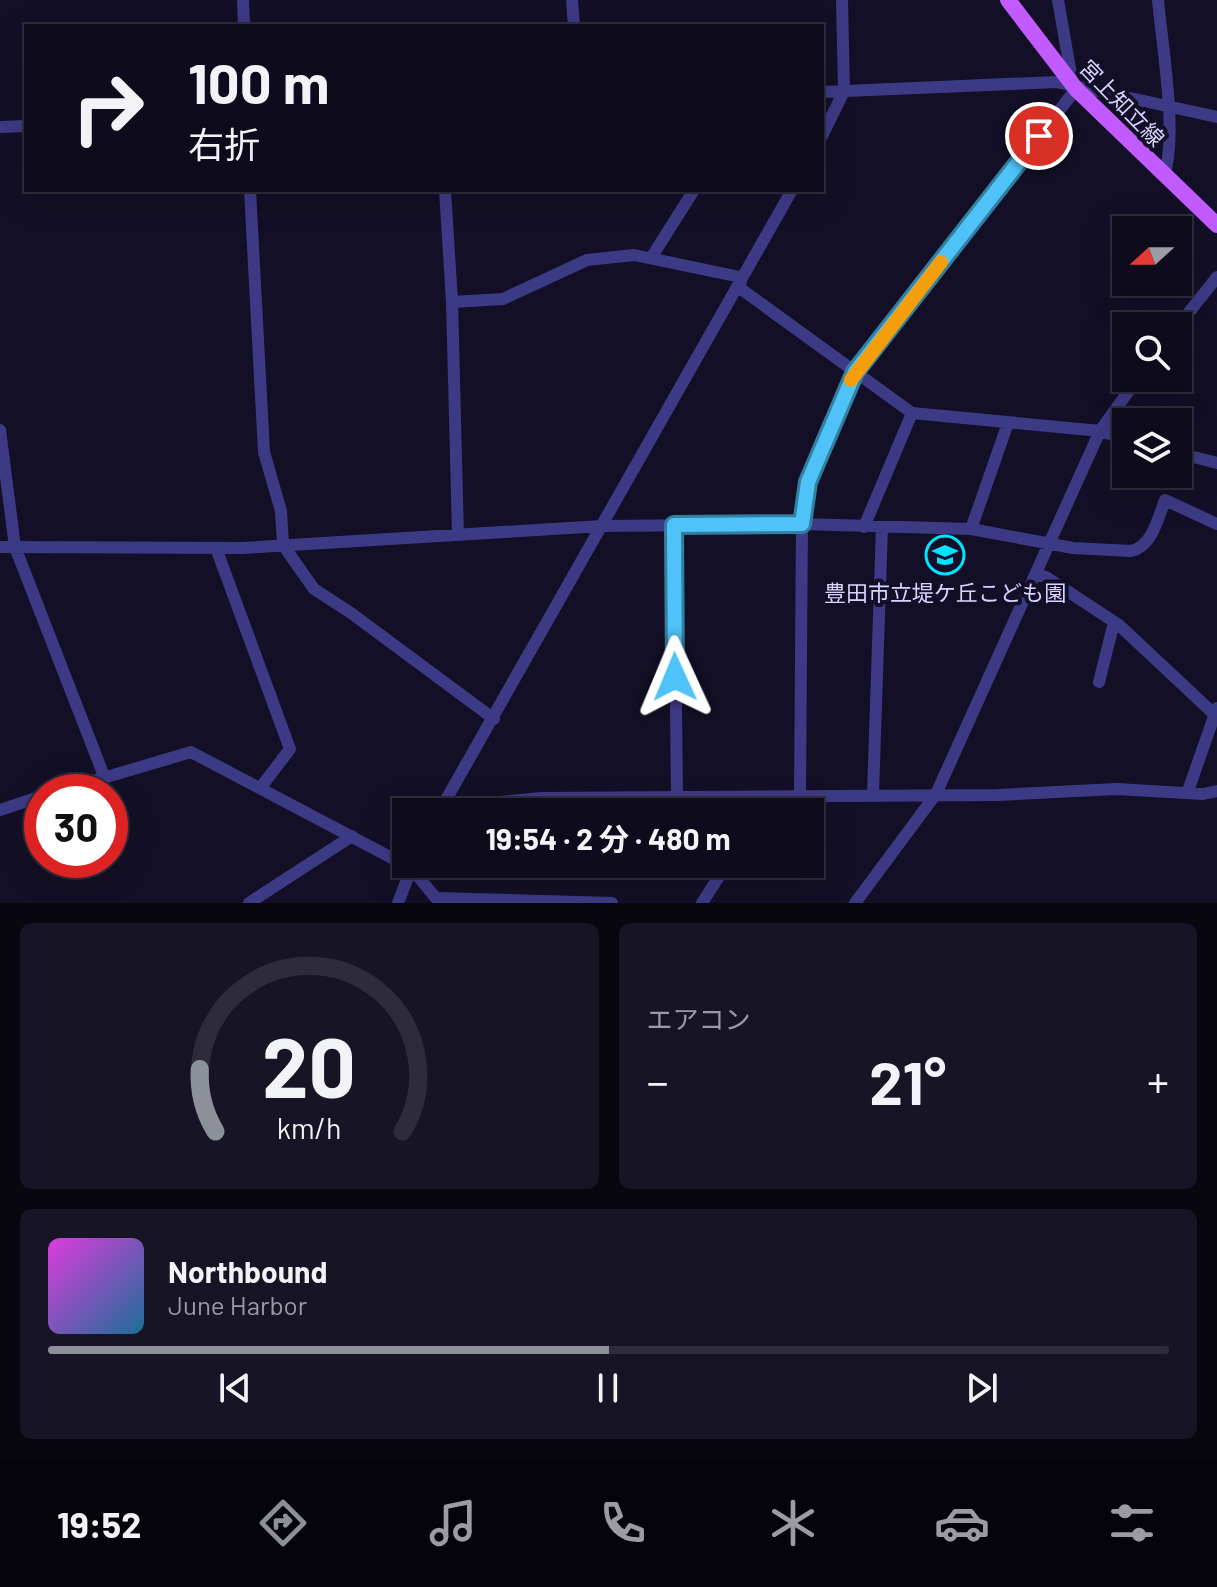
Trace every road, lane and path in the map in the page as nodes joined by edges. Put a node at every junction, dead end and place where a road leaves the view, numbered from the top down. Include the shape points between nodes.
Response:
1 (243, 0) edge
2 (572, 0) edge
3 (842, 0) edge
4 (1008, 0) edge
5 (1058, 0) edge
6 (1068, 0) edge
7 (1158, 0) edge
8 (1061, 17) junction
9 (244, 24) edge
10 (574, 24) edge
11 (1074, 87) junction
12 (844, 91) junction
13 (824, 92) edge
14 (1167, 107) junction
15 (1217, 117) edge
16 (24, 126) edge
17 (0, 127) edge
18 (824, 132) edge
19 (1164, 176) junction
20 (250, 192) edge
21 (445, 192) edge
22 (693, 192) edge
23 (791, 192) edge
24 (1217, 225) edge
25 (651, 258) junction
26 (740, 277) junction
27 (1217, 277) edge
28 (452, 302) junction
29 (1189, 312) edge
30 (855, 372) junction
31 (1128, 392) edge
32 (912, 413) junction
33 (1008, 423) junction
34 (0, 430) edge
35 (1100, 431) junction
36 (1112, 435) edge
37 (1192, 457) edge
38 (1217, 463) edge
39 (802, 524) junction
40 (1217, 524) edge
41 (674, 525) junction
42 (602, 526) junction
43 (864, 527) junction
44 (882, 527) junction
45 (971, 529) junction
46 (458, 534) junction
47 (1049, 543) junction
48 (283, 545) junction
49 (0, 547) edge
50 (15, 547) junction
51 (216, 548) junction
52 (1036, 574) junction
53 (1114, 622) junction
54 (1099, 682) dead end
55 (1216, 711) edge
56 (494, 719) junction
57 (103, 774) edge
58 (111, 774) edge
59 (261, 787) junction
60 (1188, 791) junction
61 (1217, 791) edge
62 (873, 793) junction
63 (936, 794) junction
64 (800, 795) junction
65 (677, 797) junction
66 (731, 797) joint
67 (447, 798) edge
68 (541, 798) edge
69 (24, 802) edge
70 (0, 810) edge
71 (352, 836) junction
72 (392, 856) edge
73 (407, 878) edge
74 (421, 878) edge
75 (718, 878) edge
76 (438, 900) edge
77 (249, 903) edge
78 (398, 903) edge
79 (612, 903) edge
80 (702, 903) edge
81 (855, 903) edge

1 - 9 street
2 - 10 street
3 - 12 street
4 - 11 main road, 宮上知立線
5 - 8 street
6 - 8 street
7 - 14 street
8 - 11 street
11 - 12 street via 1056,82
11 - 14 street
11 - 19 main road, 宮上知立線
11 - 30 street
12 - 13 street
12 - 18 street
14 - 15 street
14 - 19 street via 1169,163
16 - 17 street
19 - 24 main road, 宮上知立線
20 - 48 street via 264,452 281,511
21 - 28 street
22 - 25 street
23 - 26 street
25 - 26 street
25 - 28 street via 587,260 503,299
26 - 30 street via 741,289
26 - 42 street
27 - 29 street
28 - 46 street
30 - 32 street
30 - 39 street via 808,482
31 - 35 street
32 - 33 street
32 - 43 street
33 - 35 street
33 - 45 street
34 - 50 street
35 - 36 street
35 - 47 street
37 - 38 street
39 - 41 street
39 - 43 street
39 - 64 street
40 - 47 street via 1165,500 1140,549
41 - 42 street
41 - 65 street
42 - 46 street
42 - 56 street
43 - 44 street
44 - 45 street
44 - 62 street
45 - 47 street
46 - 48 street
47 - 52 street
48 - 51 street
48 - 56 street via 327,600
49 - 50 street
50 - 51 street
50 - 57 street
51 - 59 street via 290,749
52 - 53 street
52 - 63 street
53 - 54 street
53 - 55 street
55 - 60 street
56 - 67 street
58 - 59 street via 191,752
59 - 71 street
60 - 61 street
60 - 63 street
62 - 63 street
62 - 64 street
63 - 81 street
64 - 66 street
65 - 66 street
65 - 68 street
69 - 70 street
71 - 72 street
71 - 77 street
73 - 78 street
74 - 76 street
75 - 80 street
76 - 79 street

